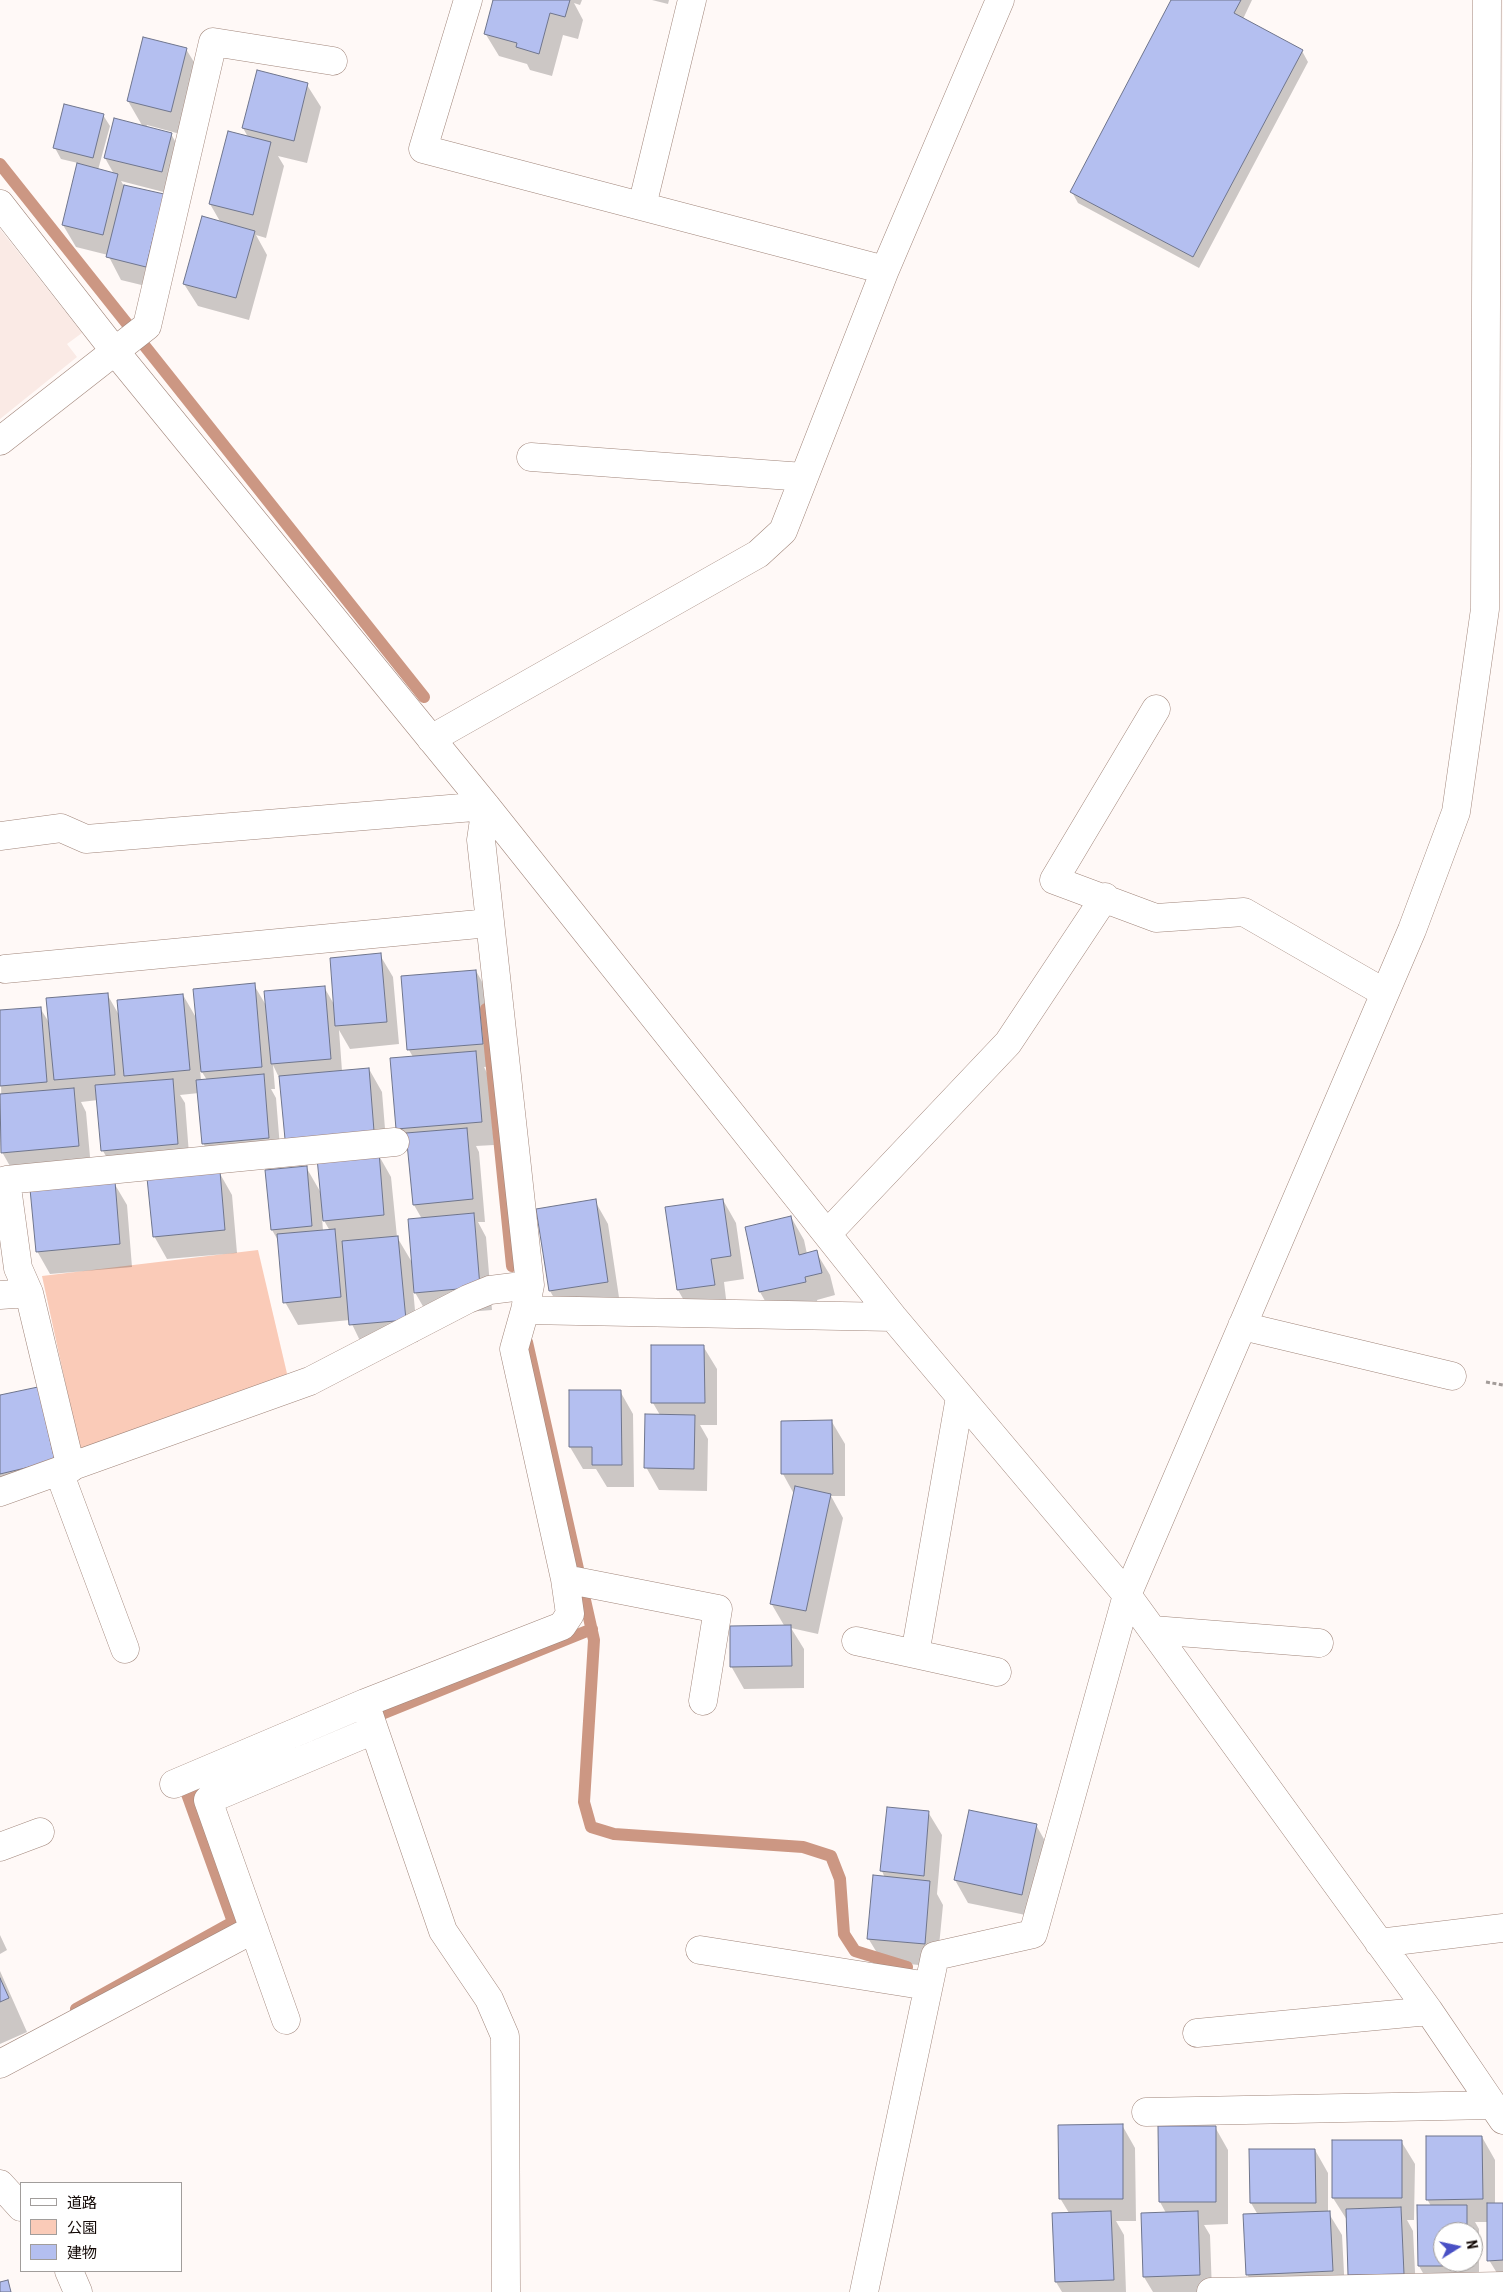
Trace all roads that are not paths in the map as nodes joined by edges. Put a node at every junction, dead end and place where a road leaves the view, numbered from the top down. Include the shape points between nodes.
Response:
1 (468, 0) edge
2 (692, 0) edge
3 (1000, 0) edge
4 (1487, 0) edge
5 (333, 61) dead end
6 (0, 204) edge
7 (642, 206) junction
8 (885, 270) junction
9 (127, 341) junction
10 (0, 441) edge
11 (531, 457) dead end
12 (804, 476) junction
13 (1494, 531) edge
14 (1156, 709) dead end
15 (431, 739) junction
16 (486, 806) junction
17 (0, 836) edge
18 (1105, 897) junction
19 (480, 924) junction
20 (5, 969) dead end
21 (1385, 993) junction
22 (395, 1142) dead end
23 (827, 1234) junction
24 (28, 1293) junction
25 (0, 1295) edge
26 (527, 1297) junction
27 (893, 1317) junction
28 (1242, 1326) junction
29 (1452, 1376) dead end
30 (960, 1397) junction
31 (65, 1470) junction
32 (0, 1492) edge
33 (577, 1581) junction
34 (1127, 1596) junction
35 (1153, 1630) junction
36 (856, 1641) dead end
37 (1319, 1643) dead end
38 (125, 1649) dead end
39 (916, 1654) junction
40 (997, 1672) dead end
41 (703, 1701) dead end
42 (370, 1717) junction
43 (174, 1784) dead end
44 (40, 1832) dead end
45 (0, 1847) edge
46 (1503, 1928) edge
47 (254, 1929) junction
48 (1379, 1943) junction
49 (700, 1950) dead end
50 (928, 1986) junction
51 (1429, 2011) junction
52 (286, 2020) dead end
53 (1197, 2032) dead end
54 (0, 2064) edge
55 (1146, 2112) dead end
56 (1498, 2112) edge
57 (0, 2184) edge
58 (20, 2206) edge
59 (69, 2272) edge
60 (1503, 2286) edge
61 (78, 2292) edge
62 (506, 2292) edge
63 (864, 2292) edge
64 (1211, 2292) edge

1 - 7 street via 424,149
2 - 7 street
3 - 8 street
4 - 13 street
5 - 9 street via 213,42 147,326
6 - 9 street
7 - 8 street
8 - 12 street
9 - 10 street
9 - 15 street
11 - 12 street
12 - 15 street via 783,531 758,554
13 - 21 street via 1456,812
14 - 18 street via 1054,880
15 - 16 street
16 - 17 street via 86,839 61,828
16 - 19 street via 481,840
16 - 23 street
18 - 21 street via 1156,918 1244,912
18 - 23 street via 1008,1043
19 - 20 street
19 - 26 street
21 - 28 street
22 - 24 street via 6,1180 18,1268
23 - 27 street
24 - 25 street
24 - 31 street
26 - 27 street
26 - 31 street via 490,1290 310,1380
26 - 33 street via 514,1349
27 - 30 street
28 - 29 street
28 - 34 street
30 - 34 street
30 - 39 street
31 - 32 street
31 - 38 street
33 - 41 street via 718,1609
33 - 42 street via 570,1614 562,1626
34 - 35 street
34 - 50 street via 1033,1934 935,1956
35 - 37 street
35 - 48 street
36 - 39 street
39 - 40 street
42 - 43 street
42 - 47 street via 208,1800
42 - 62 street via 443,1931 489,1999 505,2036
44 - 45 street
46 - 48 street
47 - 52 street
47 - 54 street
48 - 51 street
49 - 50 street
50 - 63 street
51 - 53 street
51 - 56 street
55 - 56 street
57 - 58 street
59 - 61 street
60 - 64 street

